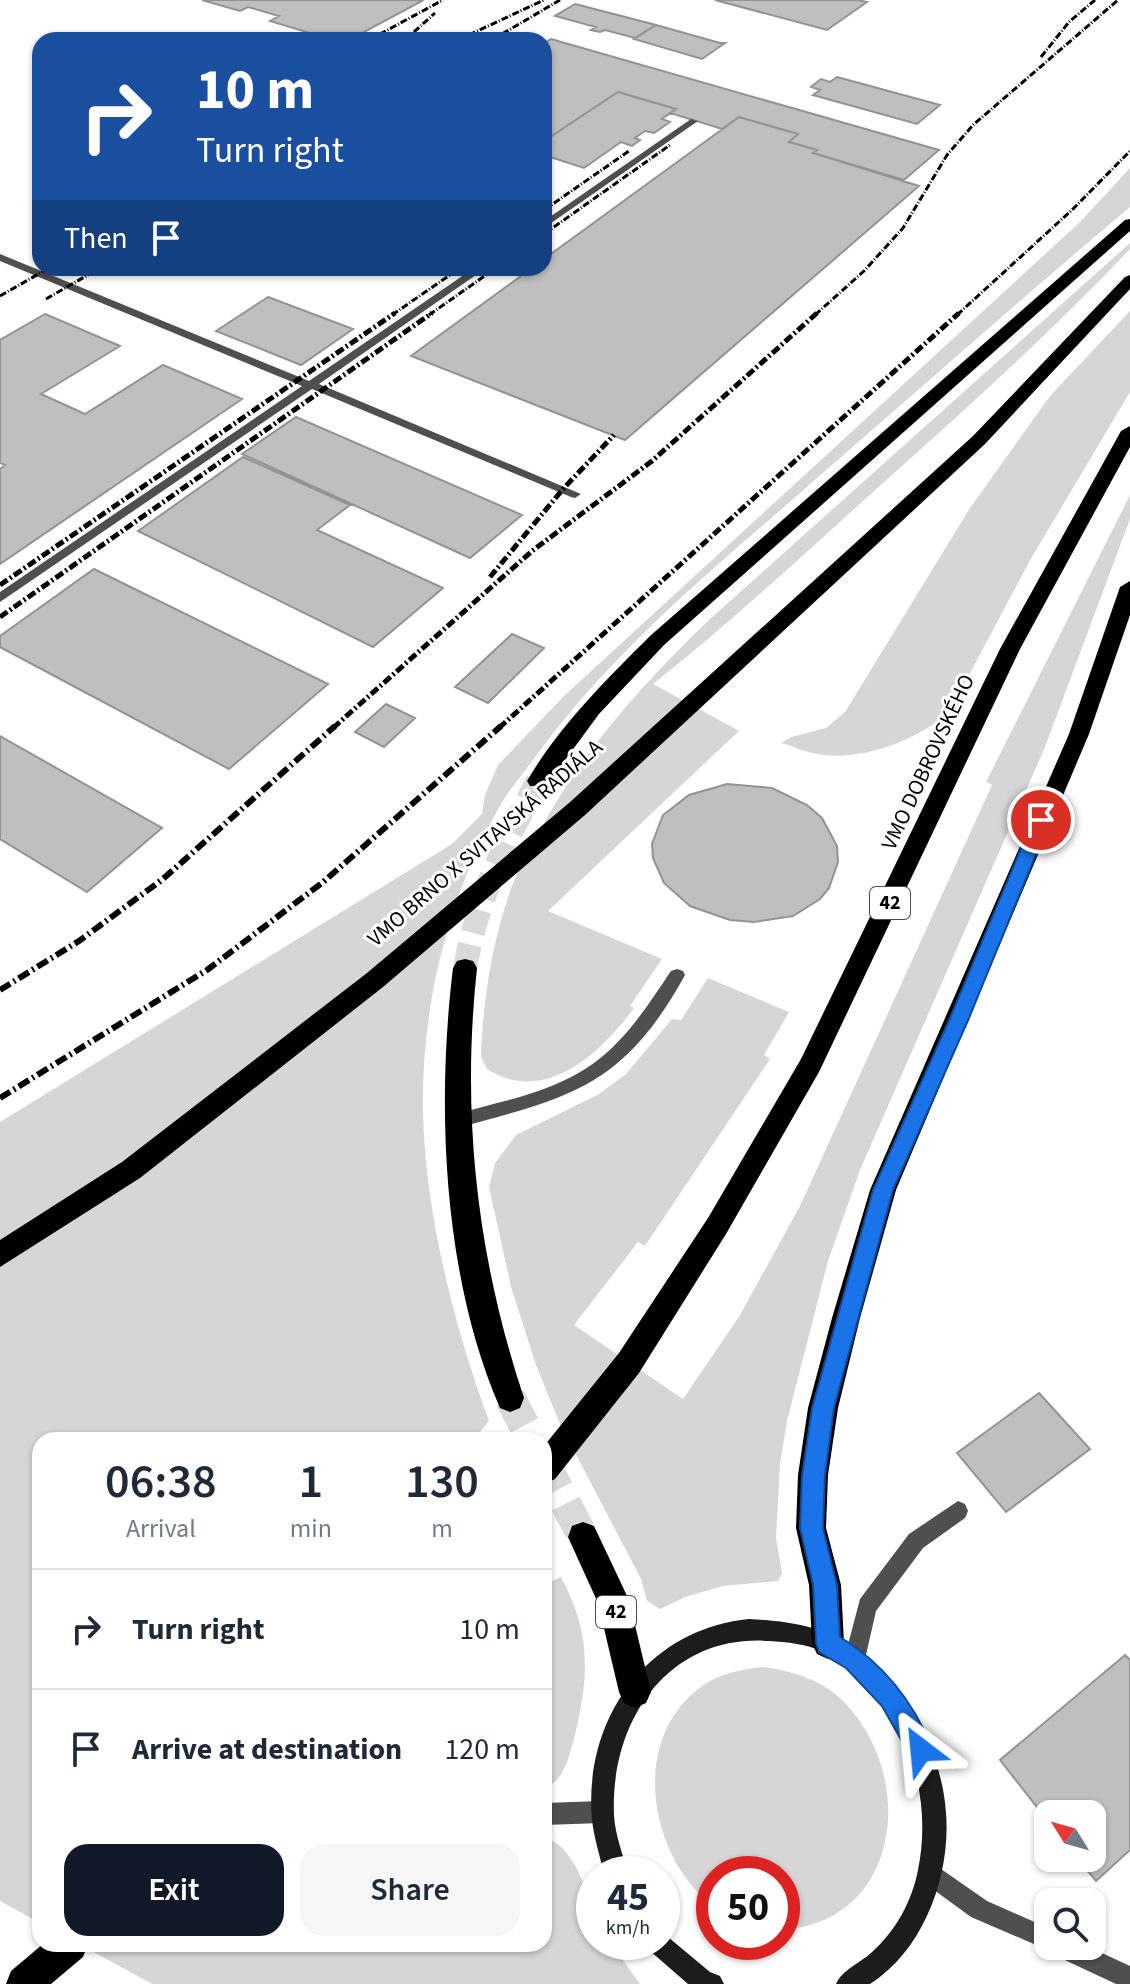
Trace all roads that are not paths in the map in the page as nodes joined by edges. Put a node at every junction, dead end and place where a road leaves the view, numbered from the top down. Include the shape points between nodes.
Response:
1 (694, 121) dead end
2 (552, 219) edge
3 (1130, 223) edge
4 (0, 257) edge
5 (32, 270) edge
6 (46, 276) edge
7 (469, 276) edge
8 (1130, 280) edge
9 (311, 385) junction
10 (1130, 431) edge
11 (575, 494) dead end
12 (1130, 587) edge
13 (0, 598) edge
14 (538, 781) tunnel mouth
15 (465, 968) tunnel mouth
16 (677, 975) dead end
17 (457, 1121) junction
18 (0, 1255) edge
19 (510, 1398) tunnel mouth
20 (552, 1459) edge
21 (958, 1511) dead end
22 (583, 1537) tunnel mouth
23 (828, 1643) junction
24 (855, 1660) junction
25 (635, 1692) junction
26 (602, 1812) junction
27 (552, 1814) edge
28 (612, 1856) edge
29 (931, 1874) junction
30 (1034, 1934) edge
31 (61, 1952) edge
32 (678, 1960) edge
33 (1091, 1960) edge
34 (1130, 1978) edge
35 (24, 1984) edge
36 (712, 1984) edge
37 (848, 1984) edge

1 - 2 street
3 - 14 highway via 706,595 611,690 556,752
4 - 5 street
6 - 9 street
7 - 9 street
8 - 18 highway, VMO BRNO X SVITAVSKÁ RADIÁLA via 979,440 577,809 375,980 131,1170
9 - 11 street
9 - 13 street
10 - 20 highway, VMO DOBROVSKÉHO / 42 via 1010,649 810,1065 717,1226 629,1363
12 - 23 highway via 1079,734 883,1190 846,1318 813,1475 811,1528 825,1585
15 - 17 highway via 457,1019
16 - 17 street via 638,1033 592,1076 558,1092
17 - 19 highway via 472,1261
21 - 24 street via 916,1541 867,1606
22 - 25 highway, 42 via 613,1600
23 - 24 main road
23 - 25 main road via 757,1628 710,1634 668,1656
24 - 29 main road via 891,1697 921,1750 935,1811
25 - 26 main road via 609,1747
26 - 27 street
26 - 28 main road
29 - 30 street via 979,1909
29 - 37 main road via 909,1929 872,1971
31 - 35 highway
32 - 36 main road
33 - 34 street

